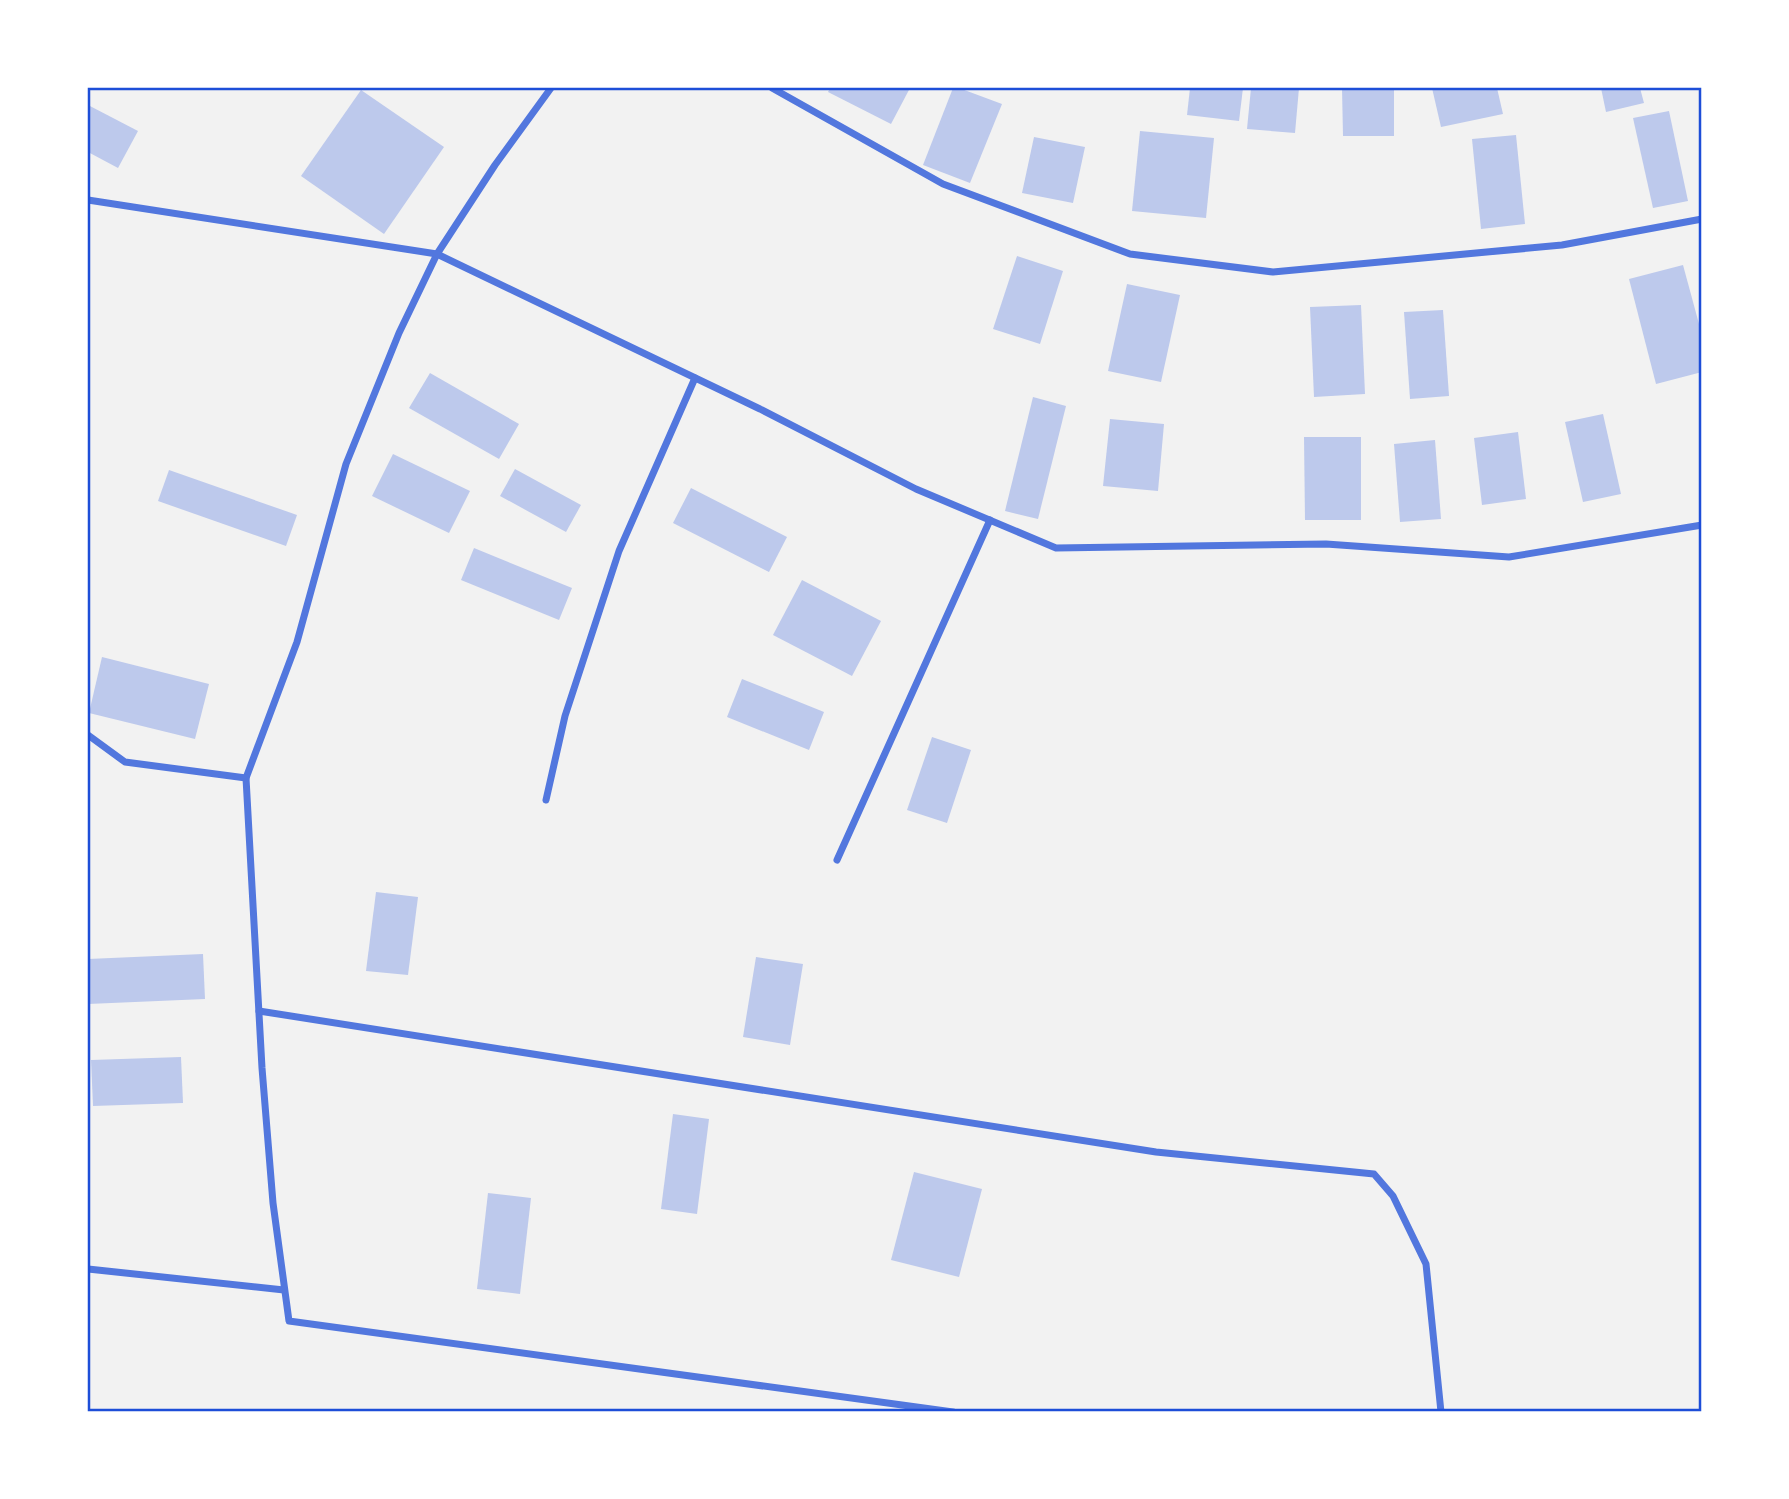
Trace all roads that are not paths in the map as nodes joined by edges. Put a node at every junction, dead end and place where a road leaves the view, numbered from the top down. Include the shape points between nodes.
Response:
1 (551, 88) edge
2 (772, 88) edge
3 (88, 200) edge
4 (1702, 219) edge
5 (437, 254) junction
6 (695, 377) junction
7 (990, 520) junction
8 (1702, 525) edge
9 (88, 735) edge
10 (246, 778) junction
11 (546, 800) dead end
12 (837, 860) dead end
13 (259, 1012) junction
14 (88, 1269) edge
15 (284, 1290) junction
16 (953, 1412) edge
17 (1441, 1412) edge

1 - 5 street
2 - 4 street via 943,184 1130,254 1273,272 1562,245
3 - 5 street
5 - 6 street
5 - 10 street via 346,464 297,642
6 - 7 street via 916,489
6 - 11 street via 619,551 565,716
7 - 8 street via 1056,548 1326,544 1508,557
7 - 12 street
9 - 10 street via 125,762
10 - 13 street
13 - 15 street
13 - 17 street via 1156,1152 1374,1174 1393,1196 1426,1264
14 - 15 street
15 - 16 street via 289,1321

